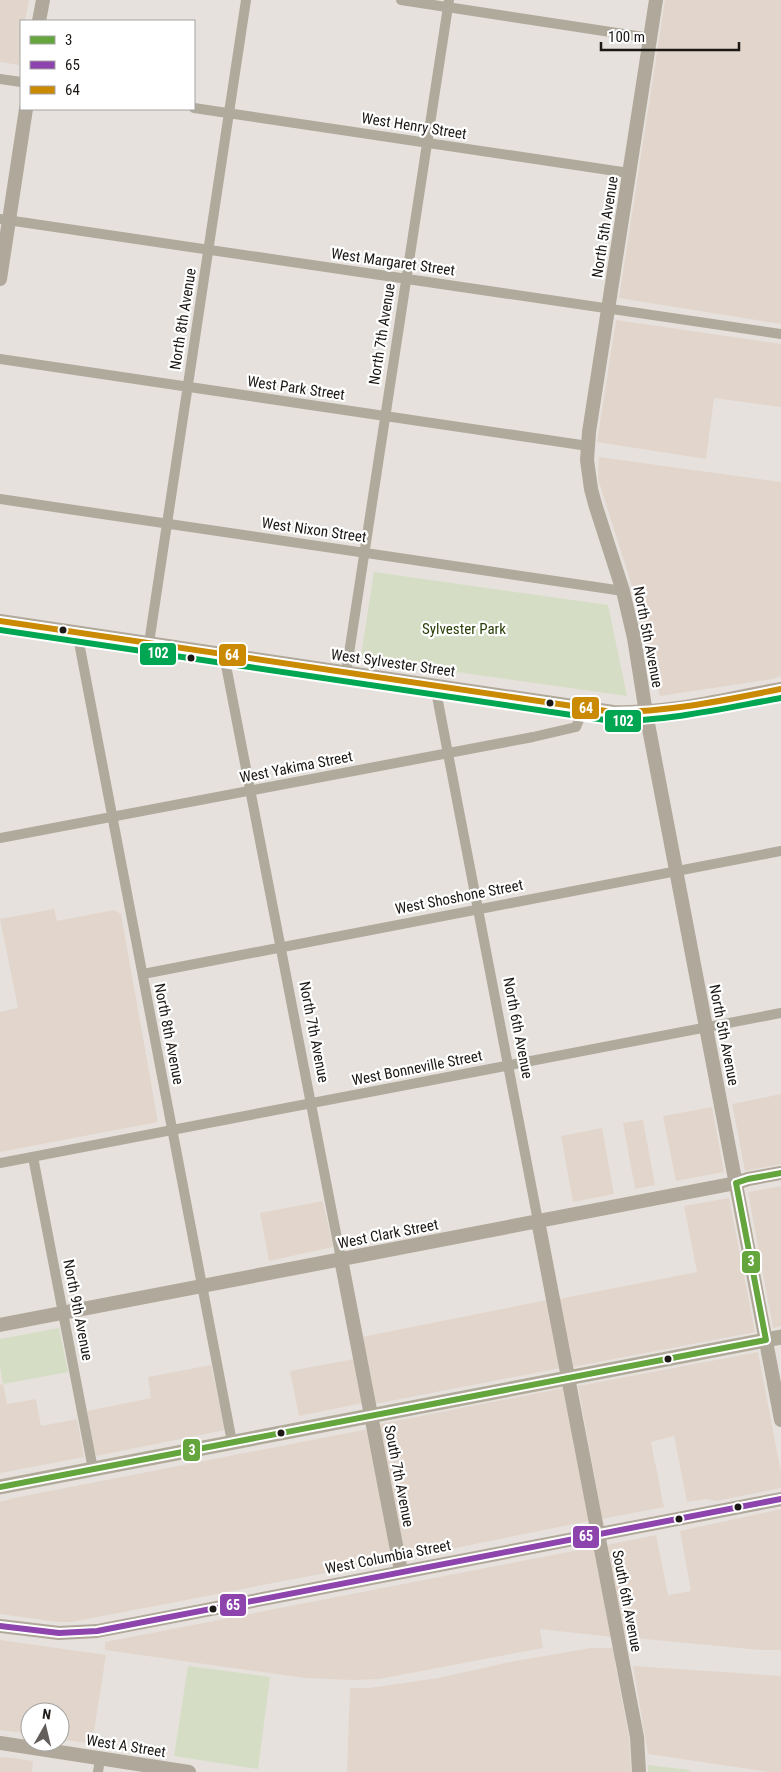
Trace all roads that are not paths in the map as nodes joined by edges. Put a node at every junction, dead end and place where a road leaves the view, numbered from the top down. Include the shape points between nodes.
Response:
1 (43, 0) edge
2 (246, 0) edge
3 (401, 0) edge
4 (656, 0) edge
5 (448, 4) edge
6 (39, 20) edge
7 (650, 38) junction
8 (0, 79) edge
9 (20, 82) edge
10 (195, 108) edge
11 (26, 110) edge
12 (229, 113) junction
13 (427, 143) junction
14 (629, 173) junction
15 (5, 219) edge
16 (208, 250) junction
17 (406, 279) junction
18 (0, 280) edge
19 (608, 309) junction
20 (781, 334) edge
21 (0, 359) edge
22 (187, 387) junction
23 (386, 416) junction
24 (588, 446) junction
25 (0, 499) edge
26 (167, 524) junction
27 (365, 553) junction
28 (623, 591) junction
29 (0, 621) edge
30 (77, 632) junction
31 (149, 643) junction
32 (224, 654) junction
33 (346, 673) junction
34 (435, 686) junction
35 (781, 689) edge
36 (584, 708) junction
37 (646, 712) junction
38 (448, 754) junction
39 (251, 791) junction
40 (112, 817) junction
41 (0, 838) edge
42 (781, 851) edge
43 (676, 871) junction
44 (478, 909) junction
45 (281, 947) junction
46 (142, 974) junction
47 (781, 1013) edge
48 (706, 1028) junction
49 (508, 1066) junction
50 (311, 1104) junction
51 (172, 1130) junction
52 (33, 1157) junction
53 (0, 1163) edge
54 (781, 1173) edge
55 (736, 1183) junction
56 (538, 1221) junction
57 (341, 1259) junction
58 (202, 1286) junction
59 (63, 1313) junction
60 (0, 1326) edge
61 (781, 1337) edge
62 (766, 1340) junction
63 (568, 1377) junction
64 (370, 1416) junction
65 (781, 1420) edge
66 (232, 1442) junction
67 (93, 1469) junction
68 (0, 1487) edge
69 (781, 1498) edge
70 (598, 1533) junction
71 (401, 1571) junction
72 (0, 1626) edge
73 (0, 1743) edge
74 (99, 1765) edge
75 (189, 1772) edge
76 (639, 1772) edge

1 - 6 street
2 - 12 street, North 8th Avenue
3 - 5 street
4 - 7 street, North 5th Avenue
5 - 7 street
5 - 13 street, North 7th Avenue
7 - 14 street, North 5th Avenue
8 - 9 street
10 - 12 street, West Henry Street
11 - 15 street
12 - 13 street, West Henry Street
12 - 16 street, North 8th Avenue
13 - 14 street, West Henry Street
13 - 17 street, North 7th Avenue
14 - 19 street, North 5th Avenue
15 - 16 street, West Margaret Street
15 - 18 street
16 - 17 street, West Margaret Street
16 - 22 street, North 8th Avenue
17 - 19 street, West Margaret Street
17 - 23 street, North 7th Avenue
19 - 20 street, West Margaret Street
19 - 24 street, North 5th Avenue
21 - 22 street, West Park Street
22 - 23 street, West Park Street
22 - 26 street, North 8th Avenue
23 - 24 street, West Park Street
23 - 27 street, North 7th Avenue
24 - 28 street, North 5th Avenue via 595,504
25 - 26 street, West Nixon Street
26 - 27 street, West Nixon Street
26 - 31 street, North 8th Avenue
27 - 28 street, West Nixon Street
27 - 33 street, North 7th Avenue
28 - 37 street, North 5th Avenue
29 - 30 street, West Sylvester Street
30 - 31 street, West Sylvester Street
30 - 40 street, North 8th Avenue
31 - 32 street, West Sylvester Street
32 - 33 street, West Sylvester Street
32 - 39 street, North 7th Avenue
33 - 34 street, West Sylvester Street
34 - 36 street, West Sylvester Street
34 - 38 street, North 6th Avenue
35 - 37 street, West Sylvester Street
36 - 37 street, West Sylvester Street
36 - 38 street, West Yakima Street via 576,727
37 - 43 street, North 5th Avenue
38 - 39 street, West Yakima Street
38 - 44 street, North 6th Avenue
39 - 40 street, West Yakima Street
39 - 45 street, North 7th Avenue
40 - 41 street, West Yakima Street
40 - 46 street, North 8th Avenue
42 - 43 street, West Shoshone Street
43 - 44 street, West Shoshone Street
43 - 48 street, North 5th Avenue
44 - 45 street, West Shoshone Street
44 - 49 street, North 6th Avenue
45 - 46 street, West Shoshone Street
45 - 50 street, North 7th Avenue
46 - 51 street, North 8th Avenue
47 - 48 street, West Bonneville Street
48 - 49 street, West Bonneville Street
48 - 55 street, North 5th Avenue
49 - 50 street, West Bonneville Street
49 - 56 street, North 6th Avenue
50 - 51 street, West Bonneville Street
50 - 57 street, North 7th Avenue
51 - 52 street, West Bonneville Street
51 - 58 street, North 8th Avenue
52 - 53 street, West Bonneville Street
52 - 59 street, North 9th Avenue
54 - 55 street, West Clark Street
55 - 56 street, West Clark Street
55 - 62 street, North 5th Avenue
56 - 57 street, West Clark Street
56 - 63 street, North 6th Avenue
57 - 58 street, West Clark Street
57 - 64 street, North 7th Avenue
58 - 59 street, West Clark Street
58 - 66 street, North 8th Avenue
59 - 60 street, West Clark Street
59 - 67 street, North 9th Avenue
61 - 62 main road
62 - 63 main road
62 - 65 street, North 5th Avenue
63 - 64 main road
63 - 70 street, South 6th Avenue
64 - 66 main road
64 - 71 street, South 7th Avenue
66 - 67 main road
67 - 68 main road
69 - 70 street, West Columbia Street
70 - 71 street, West Columbia Street
70 - 76 street, South 6th Avenue via 637,1737
71 - 72 street, West Columbia Street via 97,1631 59,1633
73 - 74 street, West A Street
74 - 75 street, West A Street

